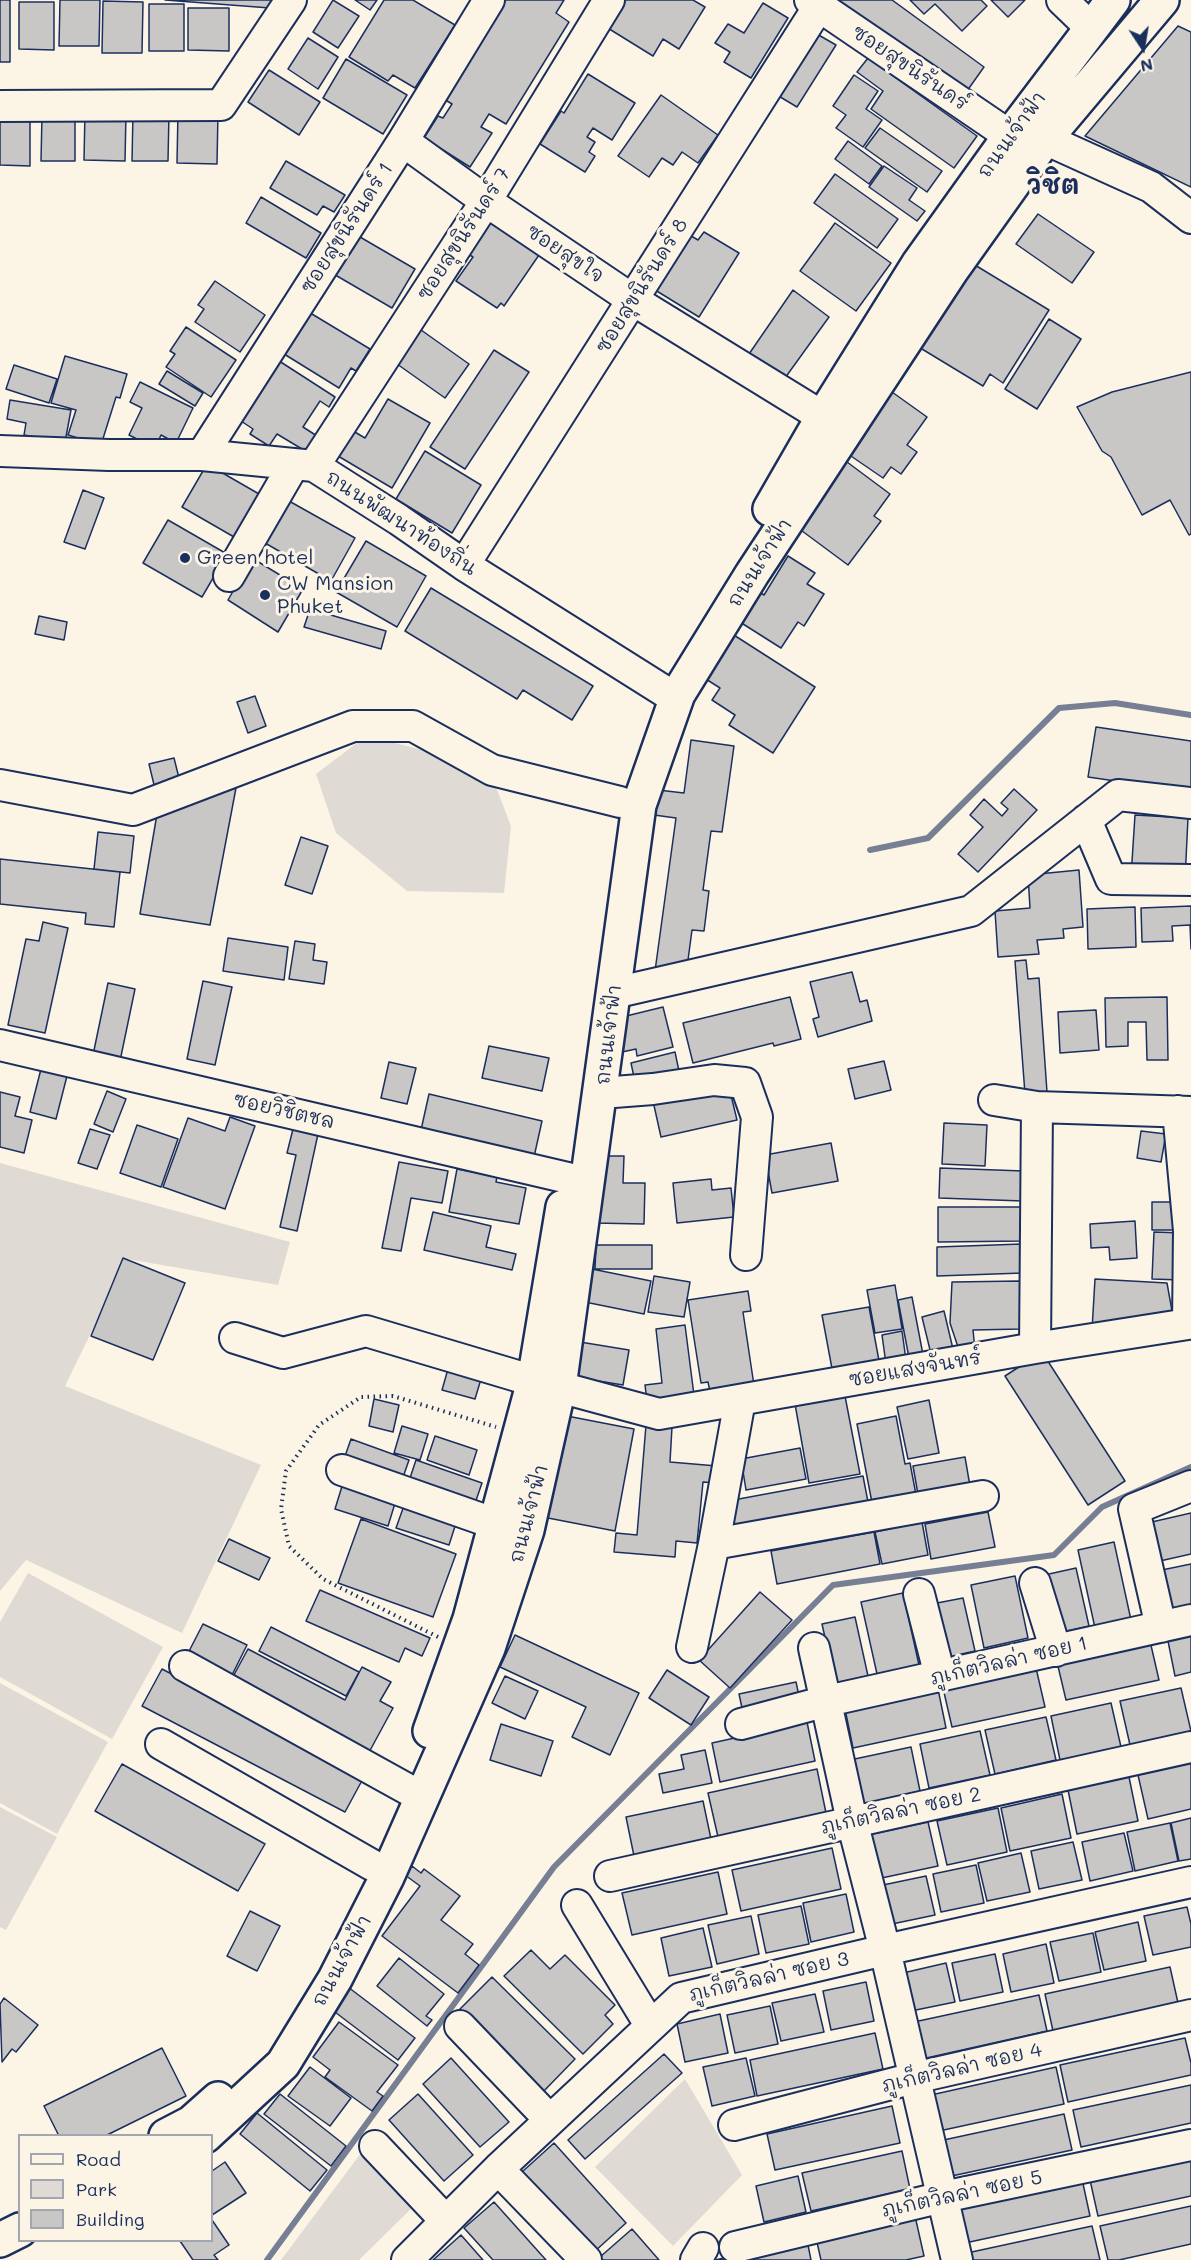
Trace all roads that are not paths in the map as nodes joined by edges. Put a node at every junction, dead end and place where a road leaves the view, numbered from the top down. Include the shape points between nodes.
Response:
1 (291, 0) edge
2 (489, 0) edge
3 (609, 0) edge
4 (1062, 0) edge
5 (1113, 0) edge
6 (1162, 0) edge
7 (814, 3) edge
8 (1091, 28) junction
9 (0, 106) edge
10 (1010, 136) junction
11 (1045, 139) junction
12 (403, 141) junction
13 (486, 201) junction
14 (1191, 218) edge
15 (633, 300) junction
16 (823, 417) junction
17 (0, 451) edge
18 (202, 455) junction
19 (304, 465) junction
20 (464, 566) junction
21 (229, 576) dead end
22 (664, 691) junction
23 (0, 785) edge
24 (620, 802) junction
25 (1191, 803) edge
26 (1086, 820) junction
27 (1191, 880) edge
28 (614, 993) junction
29 (0, 1045) edge
30 (601, 1093) junction
31 (994, 1101) dead end
32 (1037, 1107) junction
33 (1185, 1111) edge
34 (568, 1178) junction
35 (746, 1255) dead end
36 (235, 1338) dead end
37 (1035, 1348) junction
38 (547, 1384) junction
39 (740, 1400) junction
40 (342, 1470) dead end
41 (1191, 1485) edge
42 (983, 1496) dead end
43 (496, 1524) junction
44 (714, 1544) junction
45 (1035, 1583) dead end
46 (920, 1594) dead end
47 (1191, 1620) edge
48 (1161, 1627) junction
49 (692, 1647) dead end
50 (814, 1648) dead end
51 (1056, 1650) junction
52 (185, 1666) dead end
53 (940, 1676) junction
54 (827, 1701) junction
55 (741, 1724) dead end
56 (161, 1744) dead end
57 (1191, 1747) edge
58 (409, 1790) junction
59 (852, 1821) junction
60 (372, 1865) junction
61 (610, 1876) dead end
62 (1191, 1882) edge
63 (577, 1905) dead end
64 (885, 1950) junction
65 (1191, 2015) edge
66 (650, 2025) junction
67 (460, 2026) dead end
68 (914, 2078) junction
69 (550, 2120) junction
70 (734, 2125) dead end
71 (169, 2134) edge
72 (207, 2134) edge
73 (1191, 2145) edge
74 (375, 2146) dead end
75 (498, 2169) junction
76 (943, 2197) junction
77 (18, 2207) edge
78 (0, 2215) edge
79 (446, 2221) junction
80 (18, 2231) edge
81 (0, 2240) edge
82 (735, 2247) dead end
83 (414, 2258) edge
84 (586, 2260) edge
85 (957, 2260) edge

1 - 9 street via 221,105
2 - 12 street, ซอยสุขนิรันดร์ 1
3 - 13 street, ซอยสุขนิรันดร์ 7
4 - 8 street
5 - 8 main road, ถนนเจ้าฟ้า
6 - 11 main road, ถนนเจ้าฟ้า
7 - 10 street, ซอยสุขนิรันดร์
7 - 15 street, ซอยสุขนิรันดร์ 8
8 - 10 main road, ถนนเจ้าฟ้า
10 - 16 main road, ถนนเจ้าฟ้า via 919,263
11 - 14 street via 1151,187
11 - 28 main road, ถนนเจ้าฟ้า via 951,271 678,694 639,806
12 - 13 street, ซอยสุขใจ
12 - 18 street, ซอยสุขนิรันดร์ 1
13 - 15 street, ซอยสุขใจ
13 - 19 street, ซอยสุขนิรันดร์ 7
15 - 16 street, ซอยสุขใจ
15 - 20 street, ซอยสุขนิรันดร์ 8
16 - 22 main road, ถนนเจ้าฟ้า
17 - 18 street, ถนนพัฒนาท้องถิ่น
18 - 19 street, ถนนพัฒนาท้องถิ่น
19 - 20 street, ถนนพัฒนาท้องถิ่น via 399,520
19 - 21 street, ซอยสุขนิรันดร์ 7
20 - 22 street, ถนนพัฒนาท้องถิ่น
22 - 24 main road, ถนนเจ้าฟ้า
23 - 24 street via 133,810 352,726 413,726 492,770
24 - 34 main road, ถนนเจ้าฟ้า
25 - 26 street via 1118,795
26 - 27 street via 1111,879
26 - 28 street via 971,911
28 - 30 main road, ถนนเจ้าฟ้า
29 - 34 street, ซอยวิชิตชล
30 - 35 street via 714,1080 745,1083 757,1117
30 - 38 main road, ถนนเจ้าฟ้า
31 - 32 street
32 - 33 street
32 - 37 street
33 - 37 street, ซอยแสงจันทร์ via 1190,1232 1188,1324
34 - 38 main road, ถนนเจ้าฟ้า
36 - 38 street, ซอยแสงจันทร์ via 283,1353 366,1331
37 - 39 street, ซอยแสงจันทร์
38 - 39 street, ซอยแสงจันทร์ via 659,1414
38 - 43 main road, ถนนเจ้าฟ้า
38 - 72 main road, ถนนเจ้าฟ้า via 527,1530 488,1648 387,1877 335,1979 283,2064
39 - 44 street
40 - 43 street
41 - 48 street via 1134,1509
42 - 44 street
43 - 58 main road, ถนนเจ้าฟ้า via 470,1619
44 - 49 street
45 - 51 street
46 - 53 street
47 - 48 street, ภูเก็ตวิลล่า ซอย 1
48 - 51 street, ภูเก็ตวิลล่า ซอย 1
50 - 54 street
51 - 53 street, ภูเก็ตวิลล่า ซอย 1
52 - 58 street
53 - 54 street, ภูเก็ตวิลล่า ซอย 1
54 - 55 street, ภูเก็ตวิลล่า ซอย 1
54 - 59 street
56 - 60 street
57 - 59 street, ภูเก็ตวิลล่า ซอย 2
58 - 60 main road, ถนนเจ้าฟ้า
59 - 61 street, ภูเก็ตวิลล่า ซอย 2
59 - 64 street
60 - 71 main road, ถนนเจ้าฟ้า via 318,1976 264,2058 191,2123
62 - 64 street, ภูเก็ตวิลล่า ซอย 3
63 - 66 street
64 - 66 street, ภูเก็ตวิลล่า ซอย 3 via 681,1998
64 - 68 street
65 - 68 street, ภูเก็ตวิลล่า ซอย 4
66 - 69 street, ภูเก็ตวิลล่า ซอย 3
67 - 69 street
68 - 70 street, ภูเก็ตวิลล่า ซอย 4
68 - 76 street
69 - 75 street, ภูเก็ตวิลล่า ซอย 3
73 - 76 street, ภูเก็ตวิลล่า ซอย 5
74 - 79 street
75 - 79 street, ภูเก็ตวิลล่า ซอย 3
75 - 84 street
76 - 82 street, ภูเก็ตวิลล่า ซอย 5
76 - 85 street
77 - 78 main road
79 - 83 street, ภูเก็ตวิลล่า ซอย 3
80 - 81 main road

